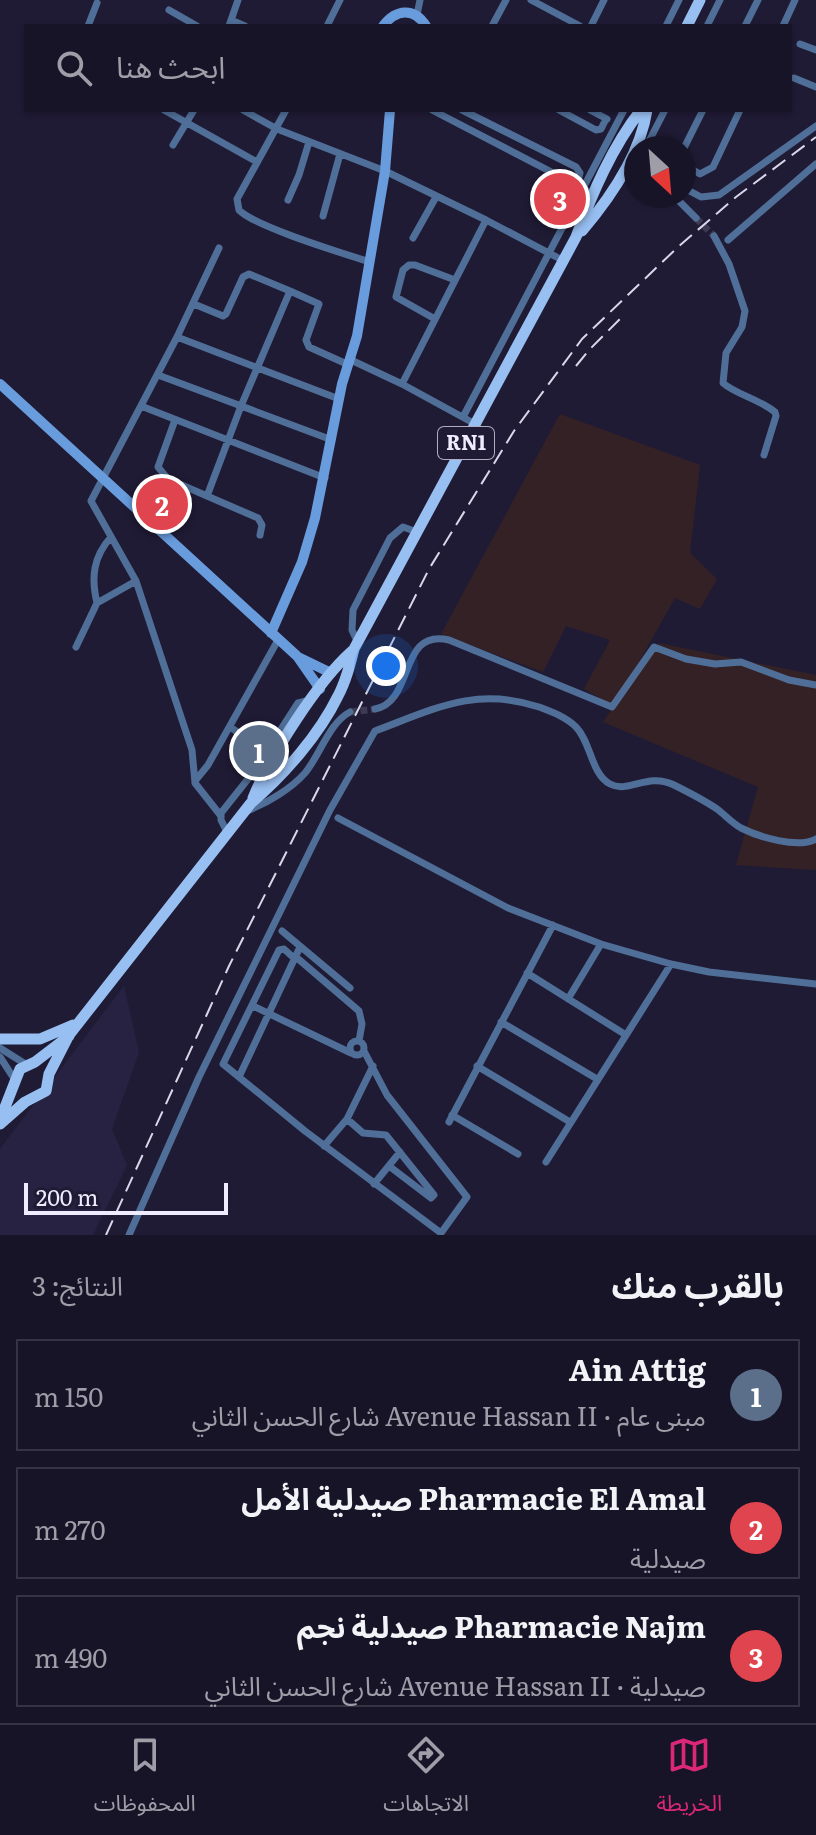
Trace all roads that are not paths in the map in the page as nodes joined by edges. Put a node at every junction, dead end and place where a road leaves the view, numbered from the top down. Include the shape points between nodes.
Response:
1 (238, 0) edge
2 (340, 0) edge
3 (402, 0) edge
4 (420, 0) edge
5 (506, 0) edge
6 (531, 0) edge
7 (604, 0) edge
8 (679, 0) edge
9 (700, 0) edge
10 (720, 0) edge
11 (758, 0) edge
12 (795, 0) edge
13 (97, 3) dead end
14 (169, 10) dead end
15 (401, 12) junction
16 (417, 15) junction
17 (230, 23) edge
18 (90, 24) edge
19 (194, 24) edge
20 (328, 24) edge
21 (385, 24) edge
22 (424, 24) edge
23 (493, 24) edge
24 (576, 24) edge
25 (592, 24) edge
26 (667, 24) edge
27 (688, 24) edge
28 (708, 24) edge
29 (746, 24) edge
30 (784, 24) edge
31 (800, 44) dead end
32 (816, 50) edge
33 (794, 78) dead end
34 (816, 87) edge
35 (168, 112) edge
36 (193, 112) edge
37 (247, 112) edge
38 (285, 112) edge
39 (390, 112) edge
40 (436, 112) edge
41 (466, 112) edge
42 (563, 112) edge
43 (594, 112) edge
44 (624, 112) edge
45 (642, 112) edge
46 (644, 112) edge
47 (664, 112) edge
48 (702, 112) edge
49 (739, 112) edge
50 (606, 119) junction
51 (187, 123) junction
52 (816, 126) edge
53 (277, 129) junction
54 (621, 129) junction
55 (503, 130) junction
56 (631, 136) edge
57 (638, 136) edge
58 (652, 136) edge
59 (690, 136) edge
60 (309, 142) junction
61 (497, 142) junction
62 (173, 145) dead end
63 (340, 154) junction
64 (257, 162) junction
65 (816, 164) edge
66 (624, 169) edge
67 (385, 171) junction
68 (696, 172) edge
69 (624, 174) edge
70 (621, 175) junction
71 (585, 189) junction
72 (696, 194) edge
73 (436, 197) junction
74 (288, 200) dead end
75 (607, 201) junction
76 (686, 208) edge
77 (323, 216) dead end
78 (696, 218) tunnel mouth
79 (486, 220) junction
80 (714, 236) tunnel mouth
81 (576, 237) junction
82 (413, 238) dead end
83 (728, 240) dead end
84 (219, 248) dead end
85 (551, 253) junction
86 (564, 261) junction
87 (370, 262) junction
88 (455, 280) junction
89 (290, 291) junction
90 (194, 304) junction
91 (435, 319) junction
92 (177, 337) junction
93 (350, 363) junction
94 (256, 368) junction
95 (158, 375) junction
96 (0, 384) edge
97 (402, 384) junction
98 (339, 399) junction
99 (141, 406) junction
100 (241, 406) junction
101 (463, 417) junction
102 (175, 420) junction
103 (477, 425) junction
104 (332, 440) junction
105 (227, 441) junction
106 (764, 455) dead end
107 (103, 477) junction
108 (325, 478) junction
109 (207, 496) junction
110 (417, 532) junction
111 (260, 535) dead end
112 (111, 537) junction
113 (136, 581) junction
114 (97, 603) junction
115 (274, 637) junction
116 (356, 646) junction
117 (76, 647) dead end
118 (297, 656) junction
119 (331, 673) junction
120 (816, 685) edge
121 (322, 687) junction
122 (338, 698) junction
123 (375, 709) tunnel mouth
124 (350, 712) tunnel mouth
125 (230, 727) junction
126 (270, 753) junction
127 (312, 763) junction
128 (292, 764) junction
129 (195, 781) junction
130 (251, 803) junction
131 (243, 813) junction
132 (221, 816) junction
133 (338, 818) dead end
134 (228, 834) junction
135 (816, 839) edge
136 (553, 925) junction
137 (282, 931) dead end
138 (601, 944) junction
139 (300, 947) junction
140 (296, 958) junction
141 (671, 964) junction
142 (527, 973) junction
143 (816, 984) edge
144 (350, 988) dead end
145 (568, 999) junction
146 (253, 1006) junction
147 (269, 1014) junction
148 (81, 1021) junction
149 (501, 1022) junction
150 (69, 1035) junction
151 (626, 1035) junction
152 (0, 1039) edge
153 (359, 1041) junction
154 (0, 1048) edge
155 (364, 1051) junction
156 (351, 1053) junction
157 (0, 1057) edge
158 (29, 1065) junction
159 (373, 1066) junction
160 (477, 1066) junction
161 (239, 1077) junction
162 (48, 1079) junction
163 (597, 1079) junction
164 (15, 1082) junction
165 (32, 1098) junction
166 (347, 1119) junction
167 (0, 1122) edge
168 (570, 1122) junction
169 (324, 1146) junction
170 (400, 1152) junction
171 (518, 1154) dead end
172 (546, 1162) dead end
173 (389, 1166) junction
174 (374, 1184) junction
175 (129, 1235) edge

1 - 17 street
2 - 20 street
3 - 15 street
4 - 16 street
5 - 23 street
6 - 24 street
7 - 25 street
8 - 26 street
9 - 27 main road
10 - 28 street
11 - 29 street
12 - 30 street
13 - 18 street
14 - 19 street
15 - 16 street
15 - 21 street
16 - 22 street
31 - 32 street
33 - 34 street
35 - 51 street
36 - 51 street
37 - 53 street
38 - 53 street
39 - 67 street
40 - 61 street
41 - 55 street
42 - 50 street via 596,130
43 - 50 street
44 - 54 street
45 - 54 main road, RN1
46 - 57 main road, RN1
47 - 58 street
48 - 59 street
49 - 68 street via 711,169
50 - 54 street
51 - 62 street
51 - 64 street
52 - 72 street via 719,195
53 - 60 street
53 - 64 street
54 - 56 main road
54 - 71 main road, RN1
55 - 61 street
55 - 71 street via 576,167
60 - 63 street
60 - 74 street
61 - 71 street
63 - 67 street
63 - 77 street
64 - 87 street via 237,199 244,216
65 - 83 street
66 - 70 main road, RN1
67 - 73 street
67 - 87 street
69 - 70 street
70 - 75 main road, RN1
71 - 75 main road
71 - 81 main road, RN1
71 - 85 street
73 - 79 street
73 - 82 street
75 - 81 main road, RN1
76 - 78 street
79 - 85 street
79 - 88 street
80 - 106 street via 745,316 726,353 723,383 775,412
81 - 86 main road, RN1
84 - 90 street
85 - 86 street
85 - 101 street
86 - 103 main road, RN1
87 - 93 street
88 - 91 street
88 - 91 street via 415,265 403,270 396,297
89 - 90 street via 249,274 223,316
89 - 93 street via 319,304 306,340 309,347
89 - 94 street
90 - 92 street
91 - 97 street
92 - 94 street
92 - 95 street
93 - 97 street
93 - 98 street
94 - 98 street
94 - 100 street
95 - 99 street
95 - 100 street
96 - 107 street
97 - 101 street
98 - 104 street
99 - 102 street
99 - 107 street
100 - 104 street
100 - 105 street
101 - 103 street
102 - 105 street
102 - 109 street via 158,467 168,479
103 - 110 main road, RN1
104 - 108 street
105 - 108 street
105 - 109 street
107 - 112 street via 91,504
107 - 115 street
108 - 115 street
109 - 111 street via 258,518
110 - 116 main road, RN1
110 - 116 street via 403,527 390,538 353,610
112 - 113 street
112 - 114 street via 92,579
113 - 114 street
113 - 129 street via 192,750
114 - 117 street
115 - 118 street
115 - 125 street
116 - 119 main road, RN1
116 - 122 main road, RN1
118 - 119 street
118 - 121 street
119 - 121 main road, RN1
120 - 123 street via 741,662 686,659 654,647 612,707 434,638 419,645 390,703
121 - 122 main road via 333,686
121 - 126 main road, RN1
122 - 128 main road, RN1
124 - 127 street
125 - 126 street
125 - 129 street
126 - 128 main road via 277,765
126 - 130 main road, RN1
126 - 132 street
127 - 128 street
127 - 131 street via 296,781
128 - 130 main road, RN1
129 - 132 street
130 - 131 main road, RN1
131 - 134 main road, RN1
132 - 134 street
133 - 136 street via 496,902
134 - 148 main road, RN1
135 - 175 street via 794,844 746,830 661,780 620,787 608,783 575,726 524,702 473,698 375,731 330,810 199,1077
136 - 138 street
136 - 142 street
137 - 139 street
138 - 141 street
138 - 145 street
139 - 140 street
139 - 144 street
140 - 146 street via 279,950
140 - 147 street
140 - 153 street via 359,1011
141 - 143 street
141 - 151 street
142 - 145 street
142 - 149 street
145 - 151 street
146 - 147 street
146 - 161 street via 223,1064
147 - 156 street
147 - 161 street
148 - 150 main road, RN1
148 - 152 main road via 40,1039
149 - 160 street
149 - 163 street
150 - 158 main road, RN1
150 - 162 main road, RN1
151 - 163 street
153 - 155 street
153 - 156 street via 352,1043
154 - 158 street
155 - 156 street via 358,1056
155 - 159 street
157 - 164 street
158 - 162 main road via 43,1068
158 - 164 main road via 20,1069
159 - 166 street
159 - 174 street via 387,1095 467,1197 441,1233
160 - 168 street
160 - 171 street via 451,1118
161 - 169 street
162 - 165 main road via 43,1094
163 - 168 street
164 - 165 main road via 21,1094
164 - 167 main road
165 - 167 main road
166 - 169 street
166 - 170 street via 363,1133 386,1135
168 - 172 street
169 - 174 street
170 - 173 street
170 - 173 street via 434,1195 431,1198
173 - 174 street

